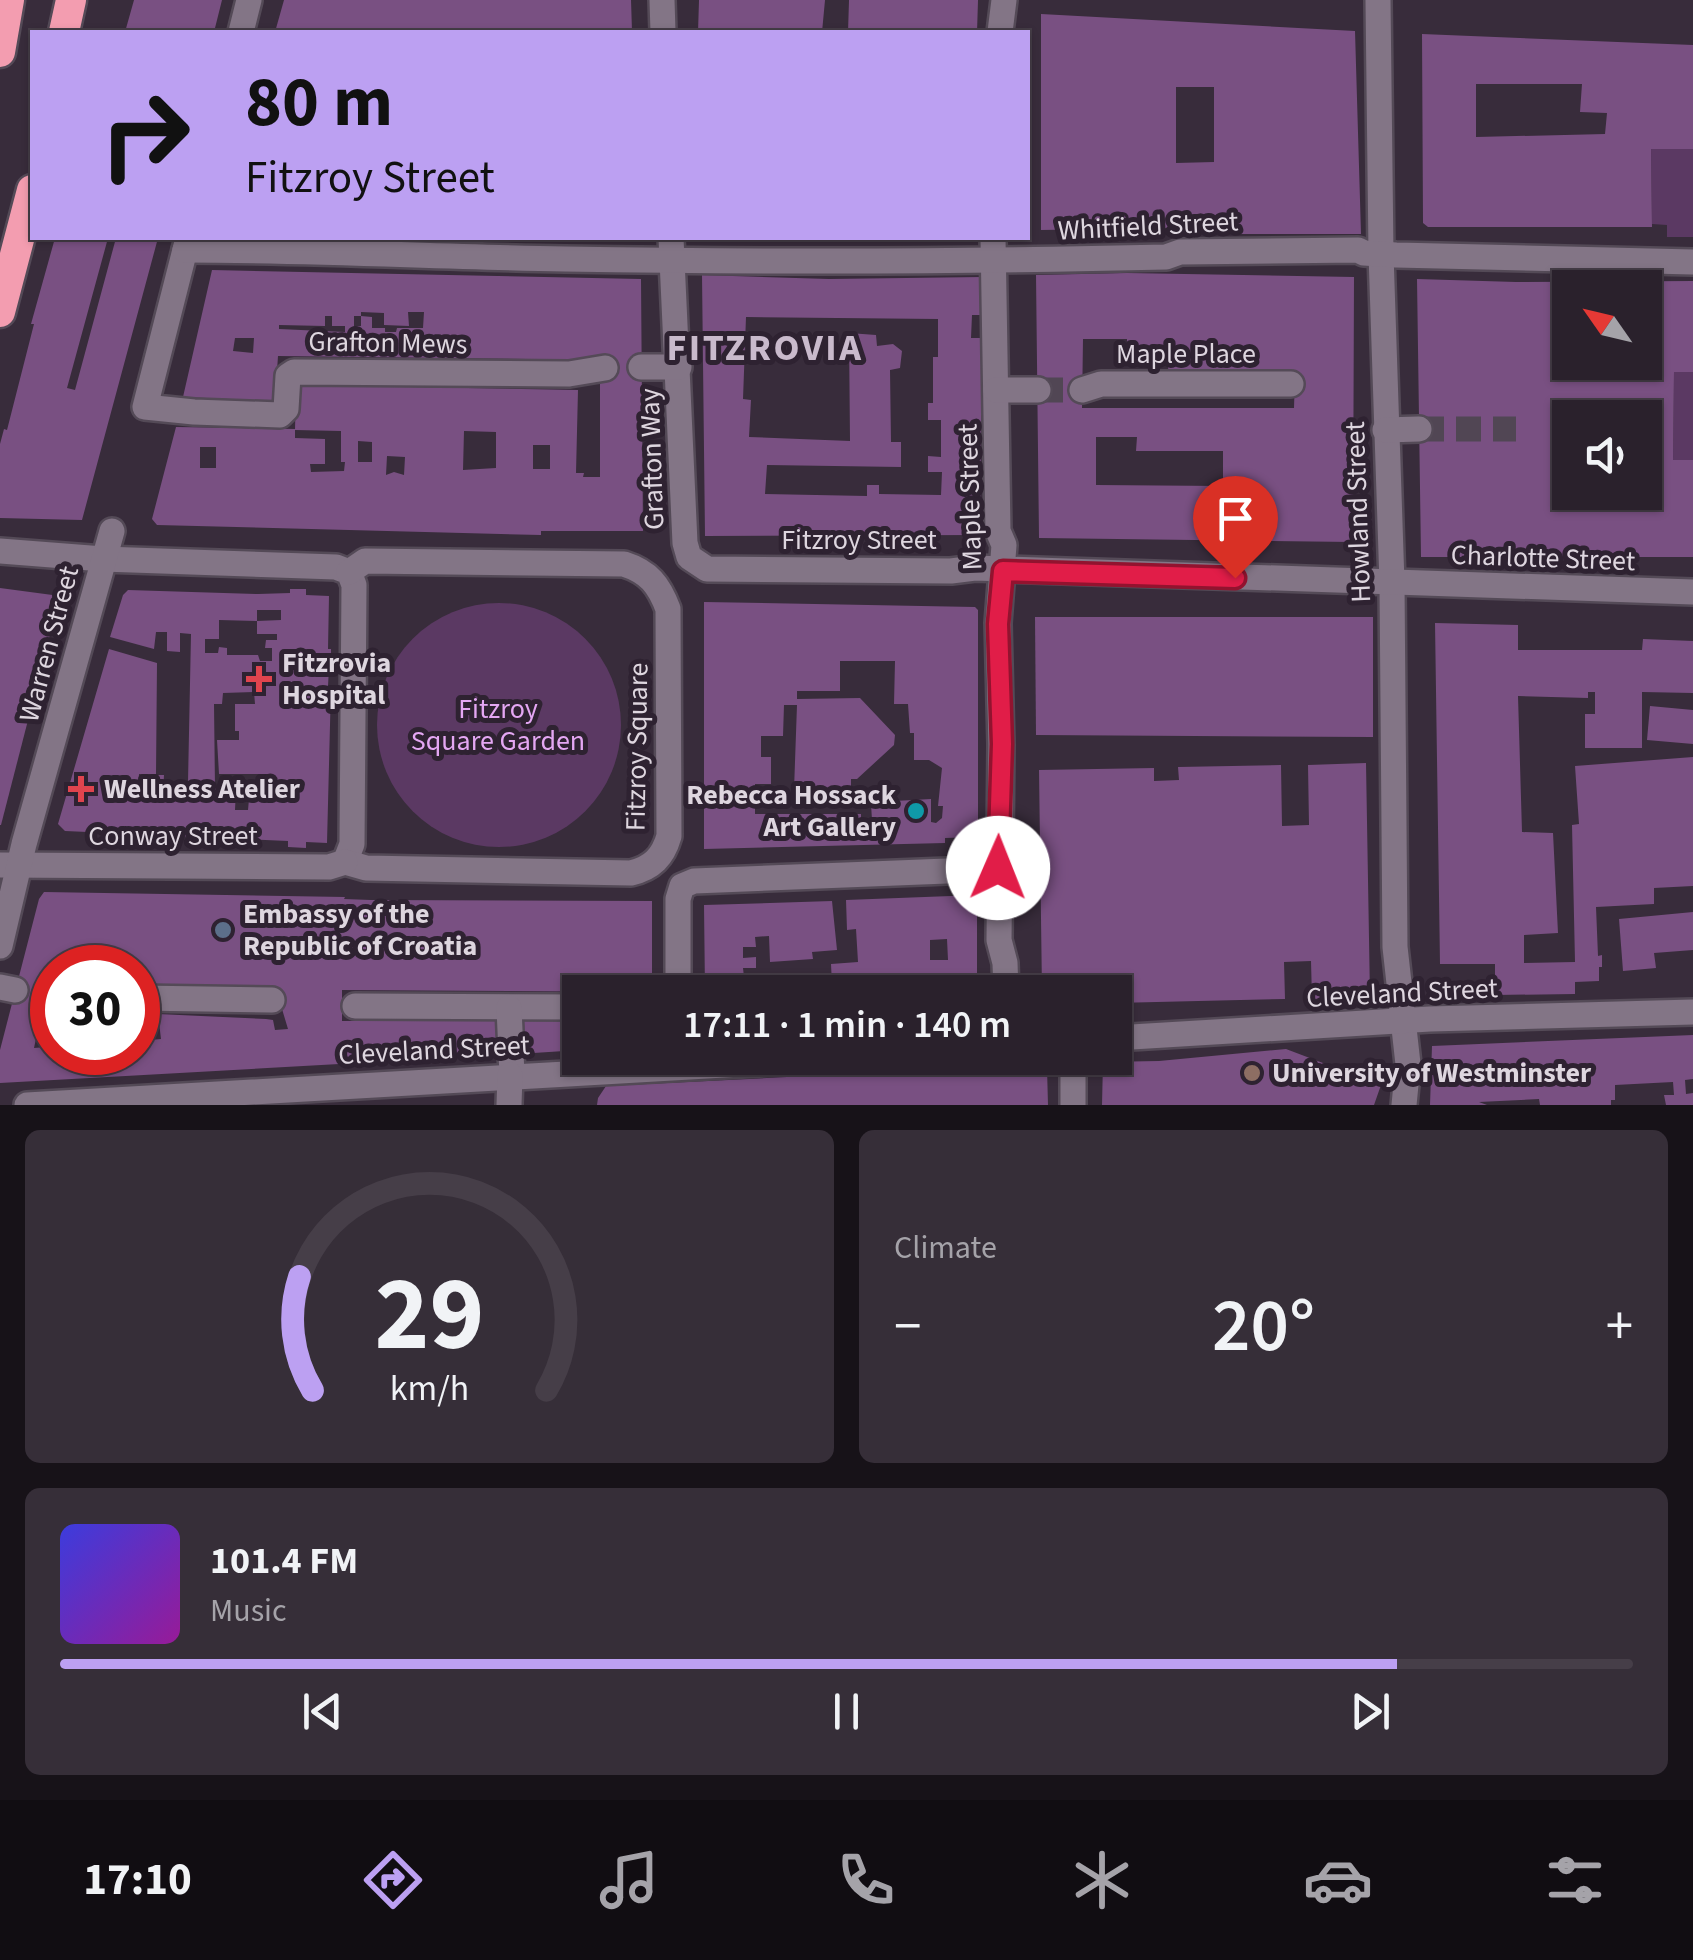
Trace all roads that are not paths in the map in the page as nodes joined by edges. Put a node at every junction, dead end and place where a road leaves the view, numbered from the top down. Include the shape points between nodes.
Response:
1 (9, 0) edge
2 (71, 0) edge
3 (249, 0) edge
4 (662, 0) edge
5 (1004, 0) edge
6 (1378, 0) edge
7 (64, 30) edge
8 (242, 30) edge
9 (663, 30) edge
10 (1000, 30) edge
11 (0, 52) edge
12 (30, 198) edge
13 (186, 244) edge
14 (671, 248) edge
15 (993, 249) edge
16 (1381, 254) junction
17 (1693, 262) edge
18 (0, 312) edge
19 (641, 367) dead end
20 (678, 367) junction
21 (605, 368) dead end
22 (1291, 384) dead end
23 (996, 390) junction
24 (1038, 390) tunnel mouth
25 (1082, 390) tunnel mouth
26 (1418, 429) tunnel mouth
27 (1385, 430) junction
28 (112, 531) dead end
29 (0, 550) edge
30 (689, 557) joint
31 (103, 560) junction
32 (1003, 571) junction
33 (349, 572) junction
34 (1392, 584) junction
35 (1693, 592) edge
36 (346, 862) junction
37 (10, 865) edge
38 (998, 868) junction
39 (0, 946) edge
40 (678, 975) edge
41 (1005, 975) edge
42 (160, 998) edge
43 (272, 1000) dead end
44 (355, 1006) dead end
45 (562, 1006) edge
46 (508, 1008) junction
47 (1693, 1012) edge
48 (1404, 1020) junction
49 (1132, 1037) edge
50 (562, 1071) edge
51 (511, 1075) junction
52 (1073, 1075) edge
53 (171, 1100) edge
54 (28, 1105) edge
55 (509, 1105) edge
56 (1073, 1105) edge
57 (1404, 1105) edge

1 - 11 highway
2 - 7 highway
3 - 8 street
4 - 9 street
5 - 10 street
6 - 16 street, Howland Street
12 - 18 highway
13 - 14 street, Whitfield Street
13 - 21 street, Grafton Mews via 145,407 280,415 294,372 568,374
14 - 15 street, Whitfield Street
14 - 20 street, Grafton Way
15 - 16 street, Whitfield Street via 1166,257
15 - 23 street, Maple Street
16 - 17 street, Whitfield Street
16 - 27 street, Howland Street
19 - 20 street
20 - 30 street, Grafton Way
22 - 25 street, Maple Place via 1101,384
23 - 24 street
23 - 32 street, Maple Street
26 - 27 street
27 - 34 street, Howland Street
28 - 31 street, Warren Street
29 - 31 street
30 - 32 street, Fitzroy Street via 707,569
31 - 33 street, Fitzroy Square
31 - 37 street, Warren Street
32 - 34 street, Fitzroy Street
32 - 38 street, Maple Street
33 - 36 street via 354,724
33 - 36 street, Fitzroy Square via 365,561 624,564 642,570 668,609 669,836 658,860 631,874 366,868
34 - 35 street, Charlotte Street
34 - 48 street, Howland Street via 1395,946
36 - 37 street, Conway Street
37 - 39 street, Warren Street
38 - 40 street via 694,881 682,886 678,899
38 - 41 street, Maple Street
42 - 43 street
44 - 46 street
45 - 46 street
46 - 51 street
47 - 48 street, Cleveland Street
48 - 49 street, Cleveland Street
48 - 57 street, Howland Street
50 - 51 street, Cleveland Street
51 - 53 street, Cleveland Street
51 - 55 street
52 - 56 street
53 - 54 street, Cleveland Street

